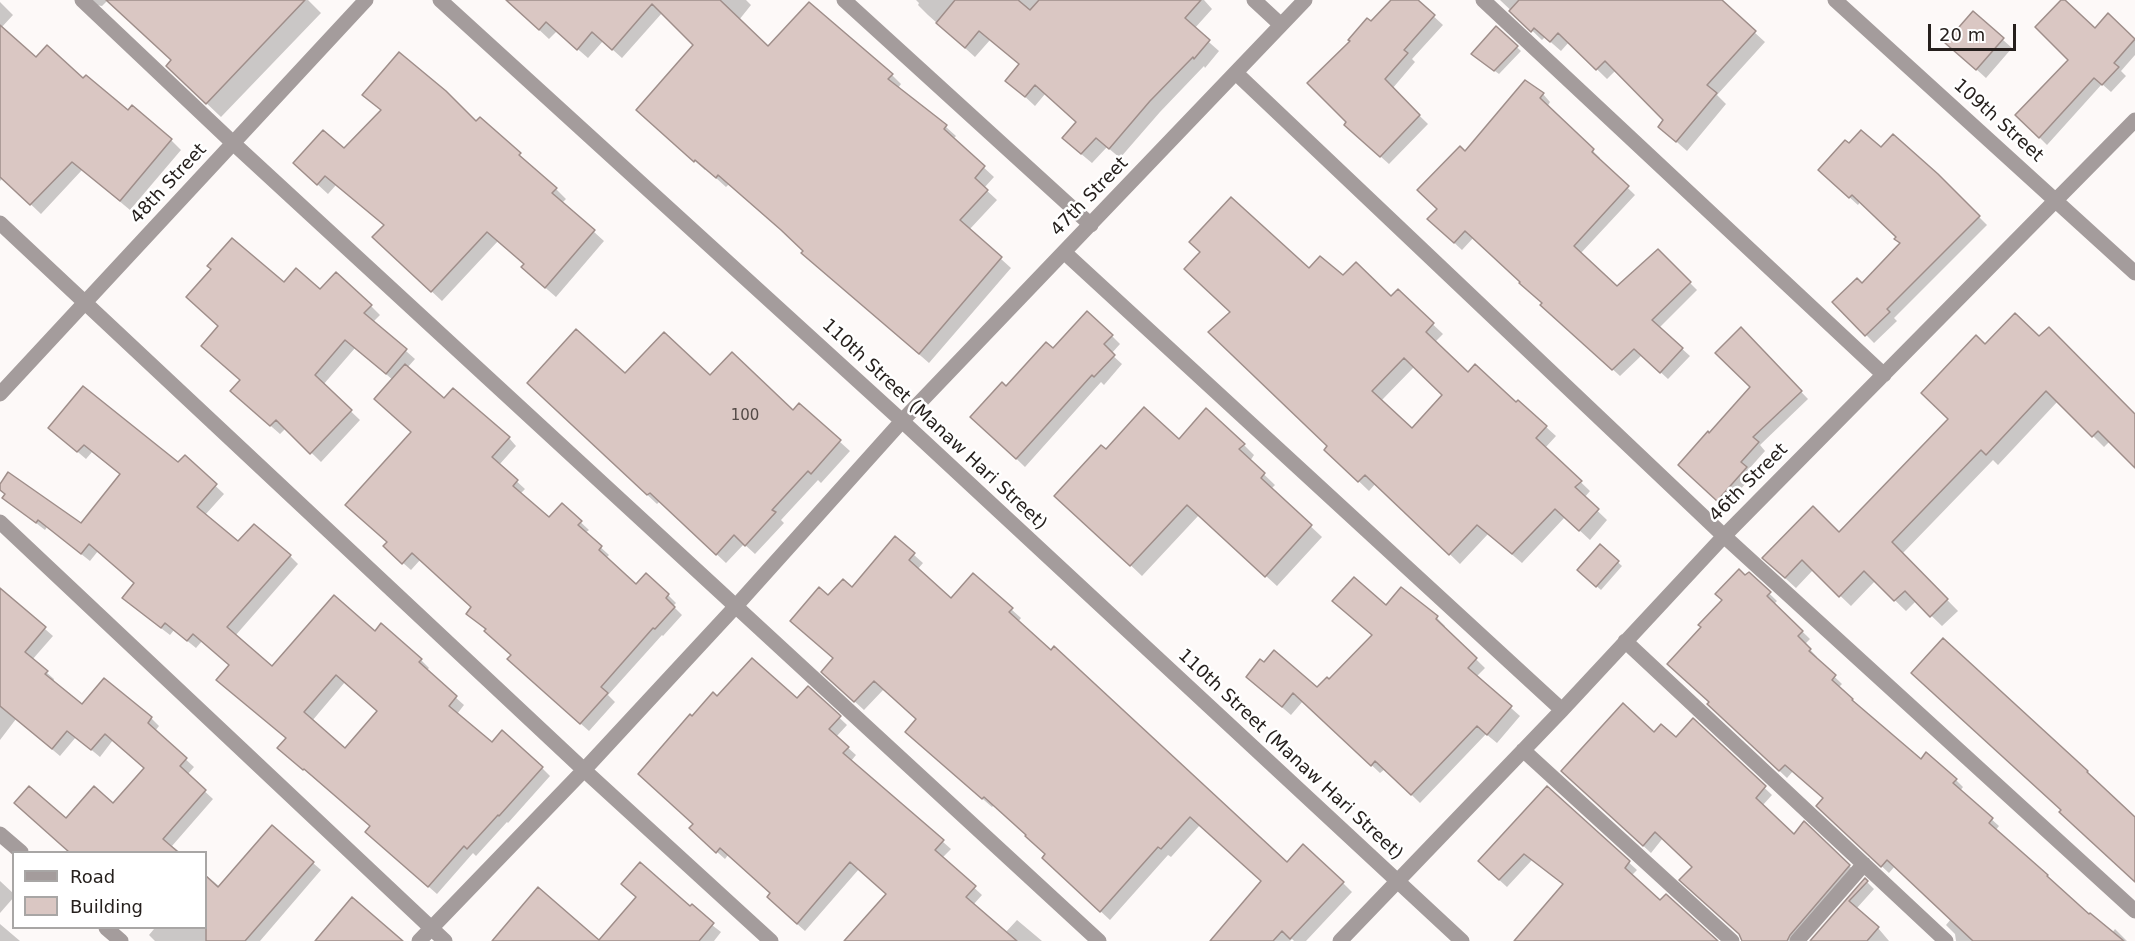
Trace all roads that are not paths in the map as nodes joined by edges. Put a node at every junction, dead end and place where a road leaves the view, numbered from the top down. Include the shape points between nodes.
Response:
1 (82, 0) edge
2 (366, 0) edge
3 (440, 0) edge
4 (844, 0) edge
5 (1254, 0) edge
6 (1305, 0) edge
7 (1483, 0) edge
8 (1834, 0) edge
9 (1281, 25) junction
10 (1236, 73) junction
11 (2135, 120) edge
12 (233, 143) junction
13 (2056, 200) junction
14 (0, 224) edge
15 (1091, 225) junction
16 (1064, 252) junction
17 (2135, 273) edge
18 (86, 302) junction
19 (1884, 375) junction
20 (0, 394) edge
21 (902, 421) junction
22 (0, 522) edge
23 (1724, 536) junction
24 (736, 606) junction
25 (1625, 641) junction
26 (1562, 710) junction
27 (1523, 750) junction
28 (584, 770) junction
29 (0, 834) edge
30 (20, 851) edge
31 (1864, 864) junction
32 (1398, 881) junction
33 (2135, 911) edge
34 (430, 928) junction
35 (108, 929) edge
36 (121, 941) edge
37 (419, 941) edge
38 (445, 941) edge
39 (771, 941) edge
40 (1099, 941) edge
41 (1340, 941) edge
42 (1462, 941) edge
43 (1732, 941) edge
44 (1797, 941) edge
45 (1946, 941) edge

1 - 12 street
2 - 12 street, 48th Street
3 - 21 street, 110th Street (Manaw Hari Street)
4 - 15 street
5 - 9 street
6 - 9 street, 47th Street
7 - 19 street
8 - 13 street, 109th Street
9 - 10 street, 47th Street
10 - 15 street, 47th Street
10 - 23 street
11 - 13 street, 46th Street
12 - 18 street, 48th Street
12 - 24 street
13 - 17 street, 109th Street
13 - 19 street, 46th Street
14 - 18 street
15 - 16 street, 47th Street
16 - 21 street, 47th Street
16 - 26 street
18 - 20 street, 48th Street
18 - 28 street
19 - 23 street, 46th Street
21 - 24 street, 47th Street
21 - 32 street, 110th Street (Manaw Hari Street)
22 - 34 street
23 - 25 street, 46th Street
23 - 33 street
24 - 28 street, 47th Street
24 - 40 street
25 - 26 street, 46th Street
25 - 31 street
26 - 27 street, 46th Street
27 - 32 street, 46th Street
27 - 43 street
28 - 34 street, 47th Street
28 - 39 street
29 - 30 street
31 - 44 street
31 - 45 street
32 - 41 street, 46th Street
32 - 42 street, 110th Street (Manaw Hari Street)
34 - 37 street, 47th Street
34 - 38 street
35 - 36 street

